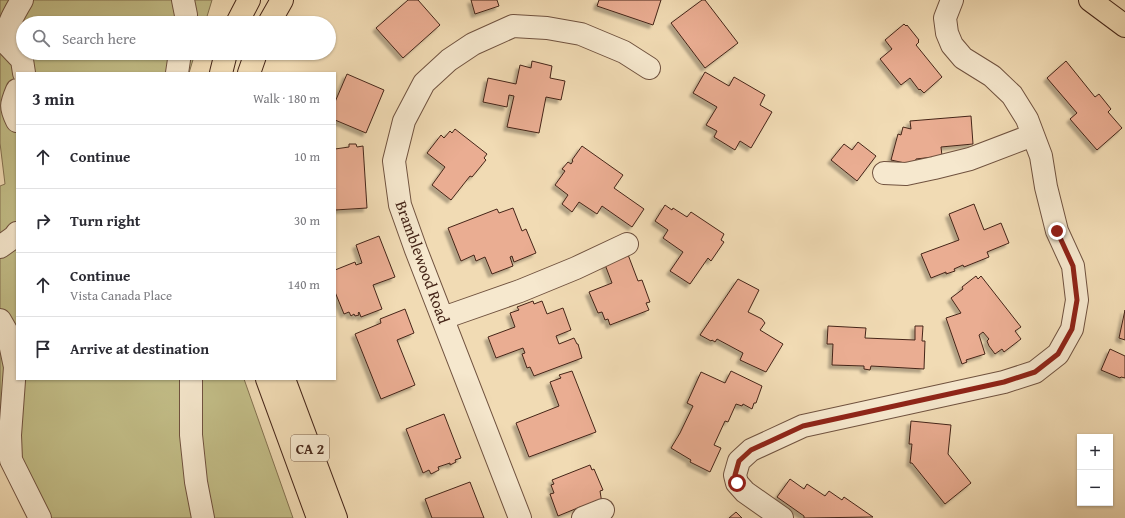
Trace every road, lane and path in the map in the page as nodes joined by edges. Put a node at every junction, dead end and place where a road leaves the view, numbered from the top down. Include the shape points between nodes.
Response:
1 (22, 0) edge
2 (183, 0) edge
3 (249, 0) edge
4 (282, 0) edge
5 (952, 0) edge
6 (1090, 0) edge
7 (186, 16) edge
8 (241, 16) edge
9 (273, 16) edge
10 (1125, 26) edge
11 (16, 54) edge
12 (22, 60) edge
13 (179, 60) edge
14 (224, 60) edge
15 (254, 60) edge
16 (649, 68) dead end
17 (24, 72) edge
18 (177, 72) edge
19 (221, 72) edge
20 (249, 72) edge
21 (16, 93) edge
22 (16, 119) edge
23 (1033, 135) junction
24 (884, 173) dead end
25 (16, 234) edge
26 (628, 244) dead end
27 (0, 246) edge
28 (443, 318) junction
29 (0, 320) edge
30 (191, 380) edge
31 (267, 380) edge
32 (284, 380) edge
33 (603, 510) dead end
34 (40, 518) edge
35 (203, 518) edge
36 (318, 518) edge
37 (336, 518) edge
38 (520, 518) edge
39 (583, 518) edge
40 (782, 518) edge

1 - 11 street via 7,30 6,43
2 - 7 street
3 - 8 main road
4 - 9 main road
5 - 23 street via 945,18 952,45 963,58 992,76 1012,95 1027,119
6 - 10 main road
12 - 17 street
13 - 18 street
14 - 19 main road
15 - 20 main road
16 - 28 street, Bramblewood Road via 624,52 581,34 513,26 467,48 449,60 424,83 404,121 394,161 400,205
21 - 22 street via 12,110
23 - 24 street via 956,162 906,174
23 - 40 street via 1041,156 1057,231 1073,266 1077,300 1072,329 1058,354 1035,372 1004,382 803,426 751,450 739,461 735,475 737,483 745,492
25 - 27 street
26 - 28 street via 527,288
28 - 38 street, Bramblewood Road
29 - 34 street via 8,334 15,368 10,435 11,460
30 - 35 street via 191,435
31 - 36 main road, CA 2
32 - 37 main road, CA 2
33 - 39 street

